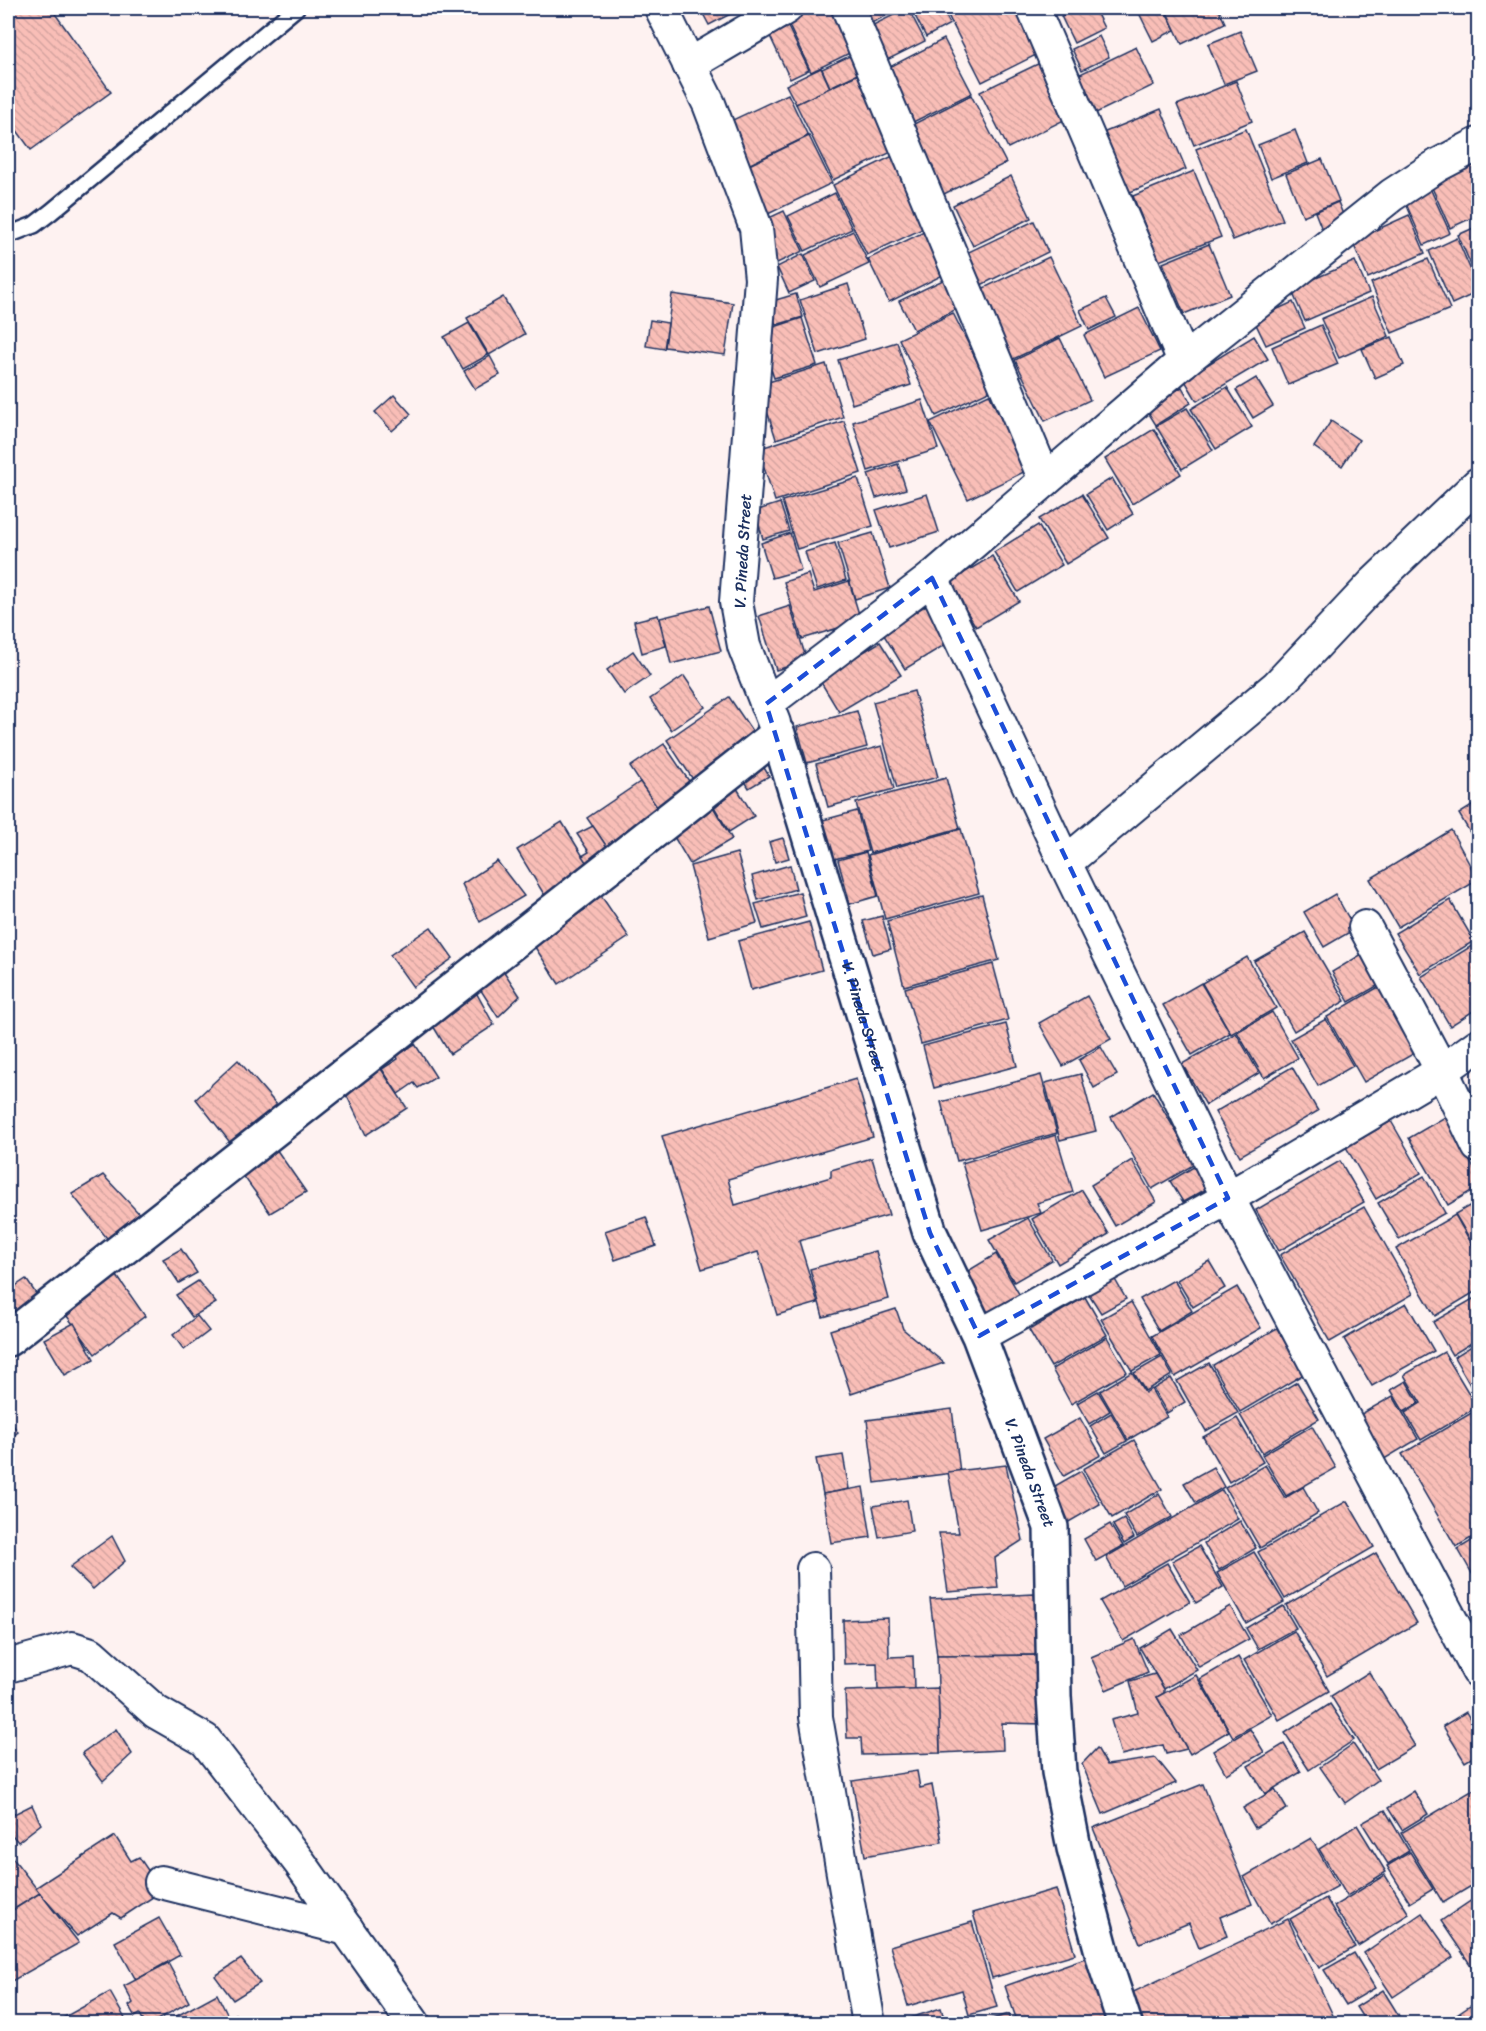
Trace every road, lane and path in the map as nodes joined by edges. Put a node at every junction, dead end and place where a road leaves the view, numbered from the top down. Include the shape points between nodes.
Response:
1 (296, 8) edge
2 (661, 8) edge
3 (786, 8) edge
4 (848, 8) edge
5 (1033, 8) edge
6 (689, 66) junction
7 (1479, 144) edge
8 (8, 235) edge
9 (1184, 361) junction
10 (1046, 480) junction
11 (1479, 484) edge
12 (932, 578) junction
13 (766, 704) junction
14 (778, 734) junction
15 (1065, 863) junction
16 (1365, 927) dead end
17 (1479, 1045) edge
18 (1442, 1071) junction
19 (1479, 1146) edge
20 (1228, 1198) junction
21 (979, 1336) junction
22 (8, 1339) edge
23 (813, 1569) dead end
24 (8, 1666) edge
25 (1479, 1671) edge
26 (161, 1882) dead end
27 (347, 1929) junction
28 (414, 2024) edge
29 (868, 2024) edge
30 (1125, 2024) edge

1 - 8 lane via 51,212 34,225
2 - 6 street, V. Pineda Street
3 - 6 street
4 - 10 street
5 - 9 street
6 - 13 street, V. Pineda Street via 709,104 756,228 761,279 736,602 744,646
7 - 9 street via 1392,195
9 - 10 street
10 - 12 street
11 - 15 street via 1374,583 1277,686
12 - 13 street
12 - 15 street
13 - 14 street, V. Pineda Street
14 - 21 street, V. Pineda Street via 930,1233
14 - 22 street
15 - 20 street
16 - 18 street
17 - 18 street
18 - 19 street
18 - 20 street
20 - 21 street
20 - 25 street
21 - 30 street, V. Pineda Street via 1051,1527 1059,1772 1077,1859
23 - 29 street via 816,1717
24 - 27 street via 72,1648 91,1654 156,1712 205,1740
26 - 27 street
27 - 28 street

